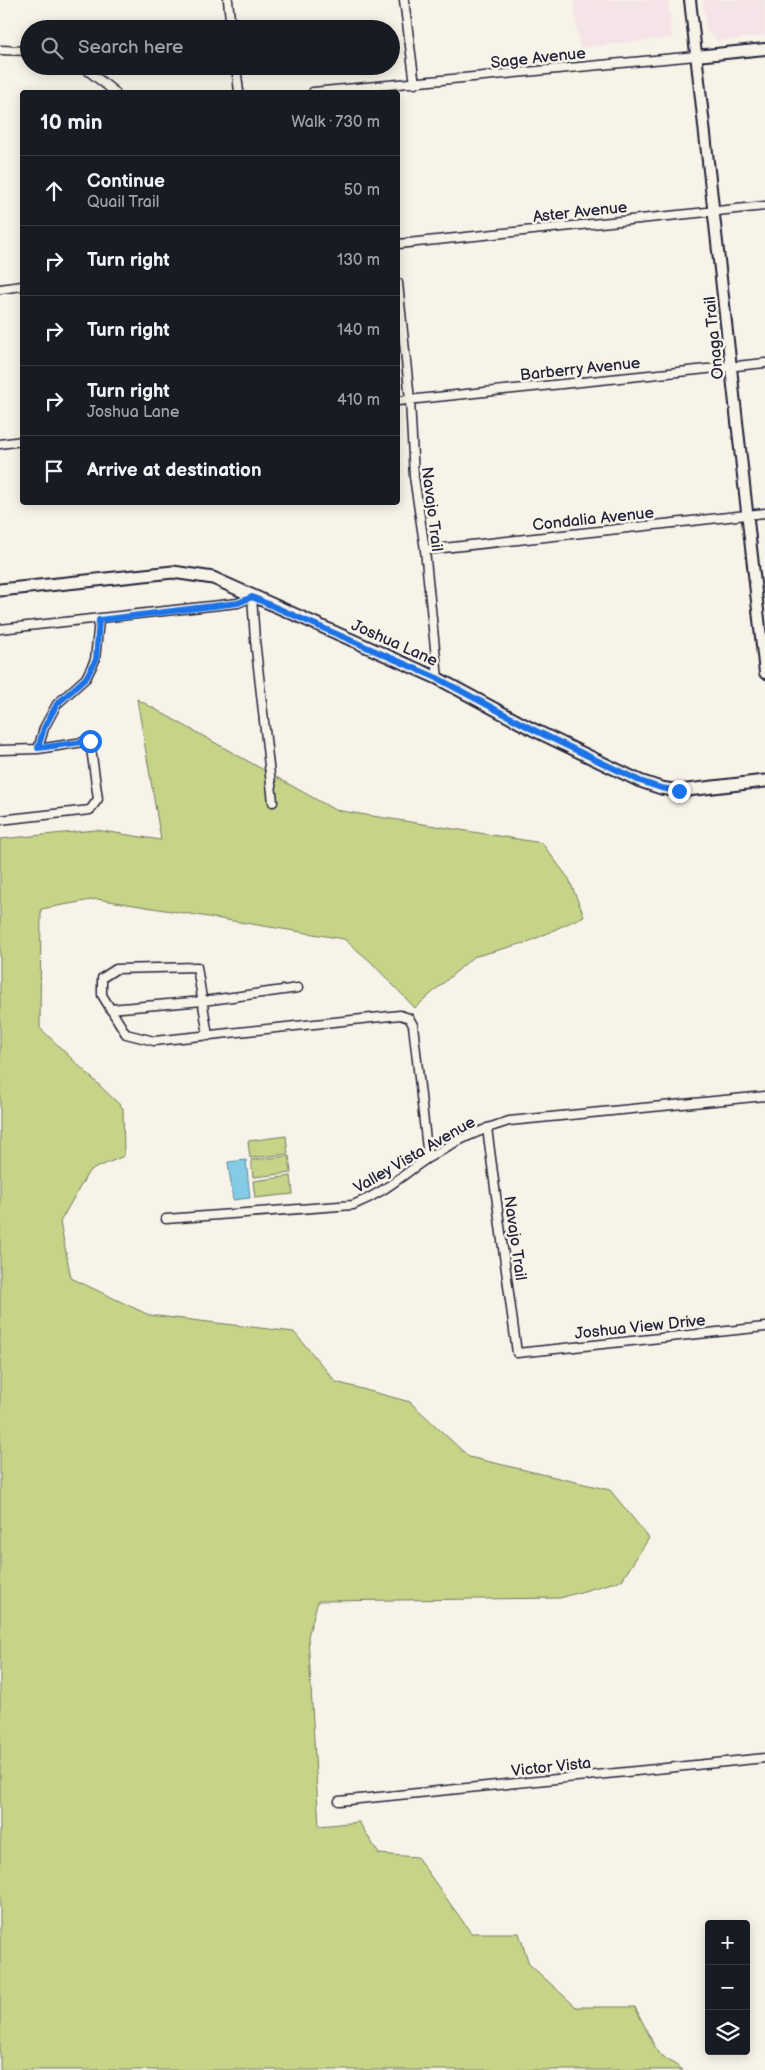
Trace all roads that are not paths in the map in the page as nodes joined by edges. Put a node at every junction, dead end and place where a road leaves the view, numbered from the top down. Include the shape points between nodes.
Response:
1 (228, 0) edge
2 (404, 0) edge
3 (690, 0) edge
4 (230, 20) edge
5 (765, 48) edge
6 (0, 50) edge
7 (20, 51) edge
8 (696, 56) junction
9 (93, 75) edge
10 (237, 75) edge
11 (415, 84) junction
12 (112, 90) edge
13 (239, 90) edge
14 (374, 90) edge
15 (765, 206) edge
16 (714, 212) junction
17 (400, 244) edge
18 (20, 286) edge
19 (0, 289) edge
20 (400, 302) edge
21 (765, 363) edge
22 (731, 367) junction
23 (410, 400) junction
24 (400, 402) edge
25 (20, 442) edge
26 (0, 444) edge
27 (765, 513) edge
28 (748, 515) junction
29 (425, 550) junction
30 (0, 590) edge
31 (252, 597) junction
32 (99, 620) junction
33 (0, 629) edge
34 (763, 646) edge
35 (765, 672) edge
36 (438, 678) junction
37 (38, 748) junction
38 (0, 750) edge
39 (765, 781) edge
40 (272, 802) dead end
41 (0, 820) edge
42 (298, 988) dead end
43 (203, 1001) junction
44 (110, 1009) junction
45 (208, 1036) junction
46 (765, 1096) edge
47 (487, 1128) junction
48 (428, 1158) junction
49 (166, 1219) dead end
50 (765, 1327) edge
51 (518, 1353) joint
52 (765, 1758) edge
53 (339, 1801) dead end

1 - 4 street
2 - 11 street
3 - 8 street, Onaga Trail
5 - 8 street, Sage Avenue
6 - 7 street
8 - 11 street, Sage Avenue
8 - 16 street, Onaga Trail
9 - 12 street
10 - 13 street
11 - 14 street, Sage Avenue
15 - 16 street, Aster Avenue
16 - 17 street, Aster Avenue
16 - 22 street, Onaga Trail
18 - 19 street
20 - 23 street, Navajo Trail
21 - 22 street, Barberry Avenue
22 - 23 street, Barberry Avenue
22 - 28 street, Onaga Trail
23 - 24 street, Barberry Avenue
23 - 29 street, Navajo Trail via 414,477
25 - 26 street
27 - 28 street, Condalia Avenue
28 - 29 street, Condalia Avenue
28 - 34 street, Onaga Trail
29 - 36 street, Navajo Trail
30 - 31 main road, Joshua Lane via 173,572 213,578
31 - 32 street via 238,603
31 - 36 main road, Joshua Lane
31 - 40 street
32 - 33 street
32 - 37 street via 96,660 86,678 57,704
34 - 35 street, Onaga Trail
36 - 39 main road, Joshua Lane via 532,729 661,788 679,791
37 - 38 street
37 - 41 street via 90,741 98,799 90,810
42 - 43 street
43 - 44 street
43 - 44 street via 198,967 116,969 102,978 102,995
43 - 45 street
44 - 45 street via 126,1034 154,1041
45 - 48 street via 400,1015 408,1018 413,1025
46 - 47 street, Valley Vista Avenue via 509,1121
47 - 48 street, Valley Vista Avenue
47 - 51 street, Navajo Trail
48 - 49 street, Valley Vista Avenue via 376,1196 353,1205
50 - 51 street, Joshua View Drive
52 - 53 street, Victor Vista

